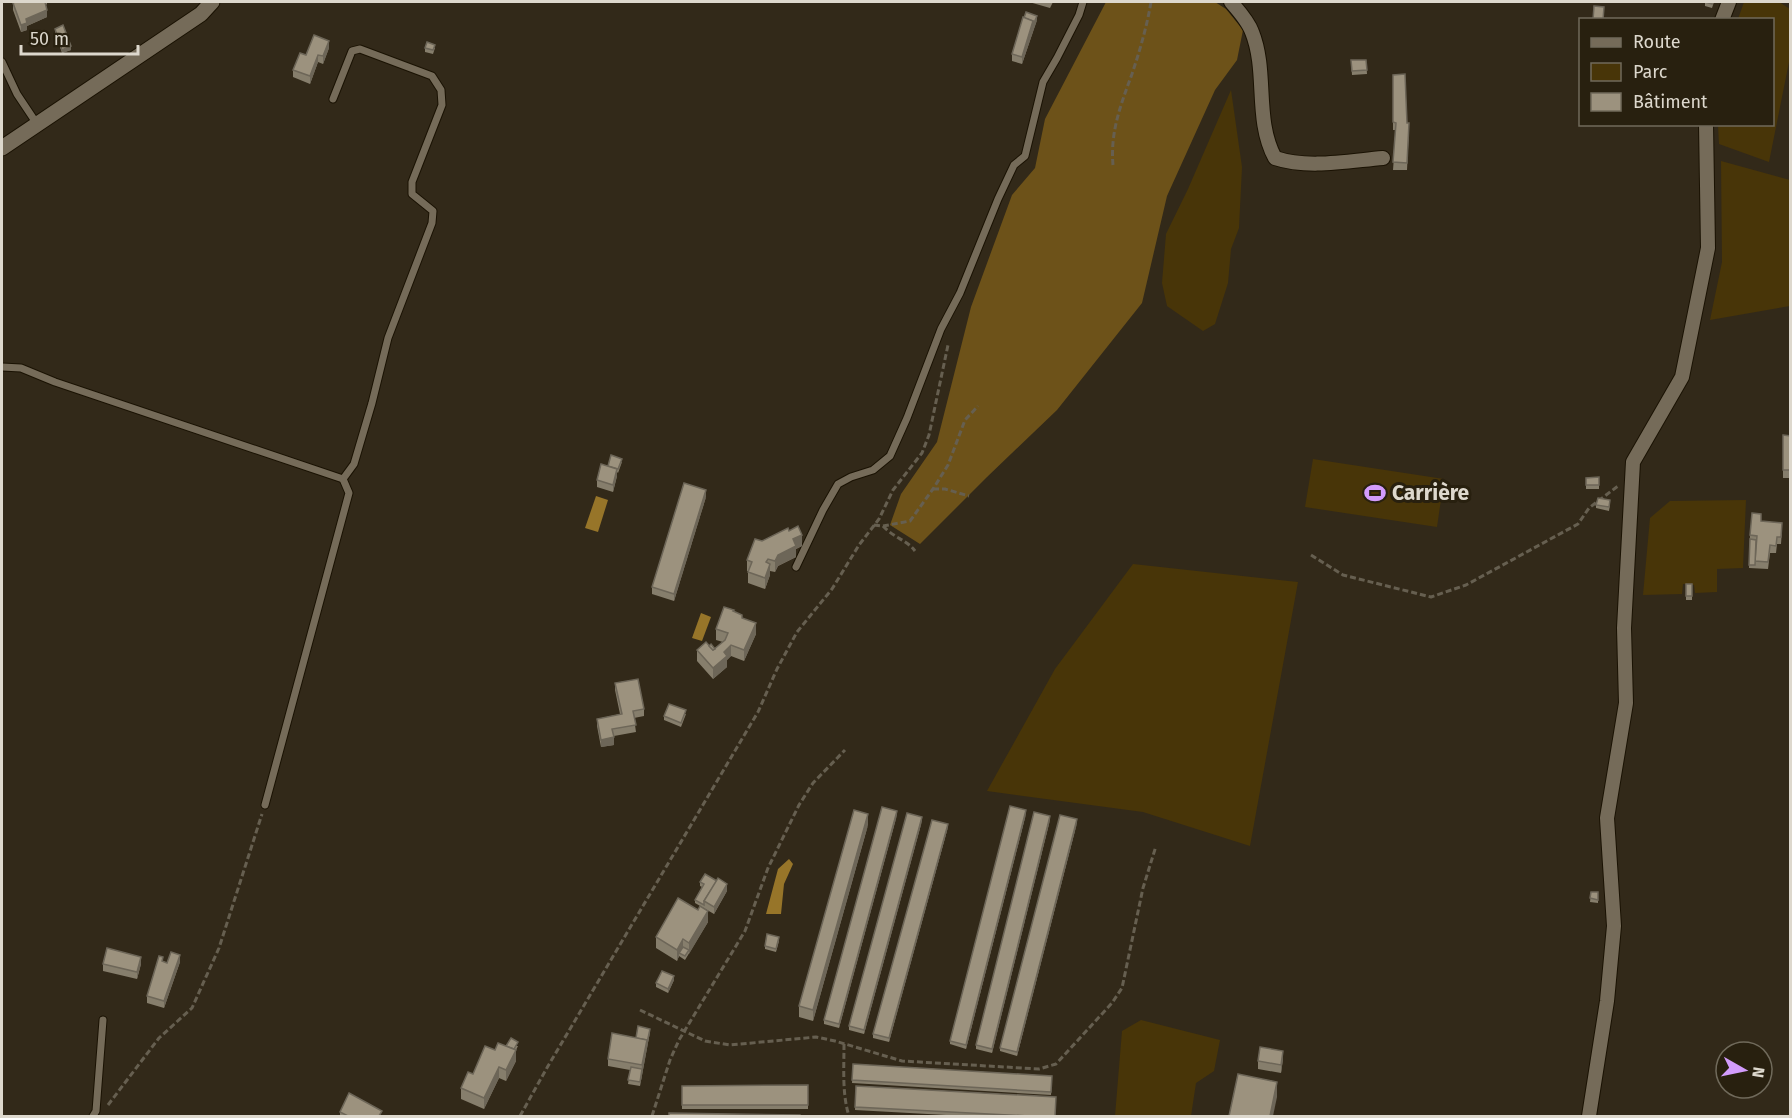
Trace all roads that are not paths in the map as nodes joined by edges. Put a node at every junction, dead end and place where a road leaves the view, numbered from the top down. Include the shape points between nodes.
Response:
1 (212, 2) edge
2 (1083, 2) edge
3 (1231, 2) edge
4 (1729, 2) edge
5 (1723, 18) edge
6 (2, 62) edge
7 (333, 99) dead end
8 (37, 124) junction
9 (1706, 126) edge
10 (2, 148) edge
11 (1383, 158) dead end
12 (2, 367) edge
13 (343, 479) junction
14 (796, 567) dead end
15 (265, 804) road end
16 (103, 1020) dead end
17 (94, 1114) edge
18 (1589, 1116) edge

1 - 8 main road via 201,14
2 - 14 lane via 1043,82 1025,156 1014,165 998,199 890,456 873,470 838,484
3 - 11 street via 1252,30 1259,57 1268,146 1275,158 1306,164
4 - 5 street
6 - 8 lane
7 - 13 lane via 352,51 360,49 432,76 441,90 441,105 412,182 412,194 433,211 432,223 388,338 354,464
8 - 10 main road
9 - 18 street via 1708,248 1682,377 1633,462 1624,628 1626,703 1607,818 1614,926
12 - 13 lane via 21,368
13 - 15 lane via 349,493
16 - 17 lane

